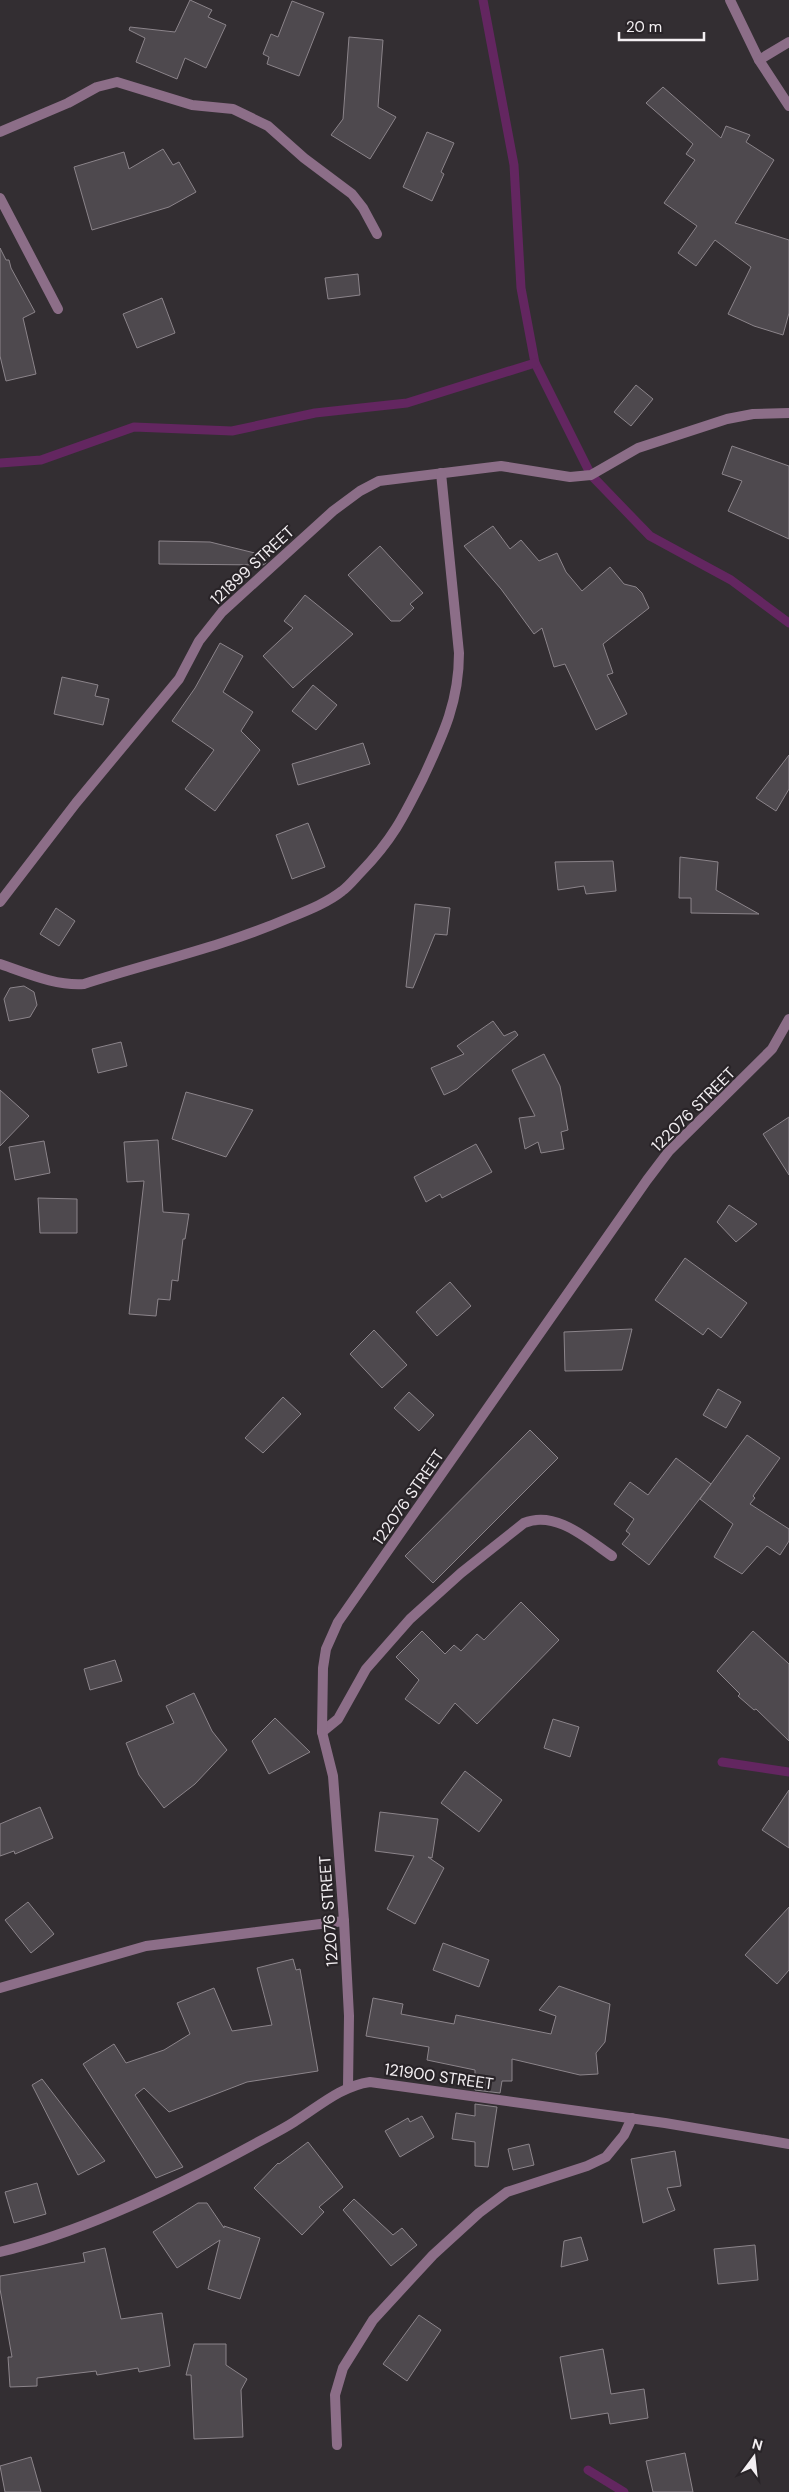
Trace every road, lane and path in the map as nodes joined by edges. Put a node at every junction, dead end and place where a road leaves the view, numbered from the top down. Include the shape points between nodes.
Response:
1 (730, 0) edge
2 (789, 42) edge
3 (759, 60) junction
4 (789, 106) edge
5 (0, 132) edge
6 (0, 198) edge
7 (377, 234) dead end
8 (58, 310) dead end
9 (789, 412) edge
10 (441, 472) junction
11 (0, 902) edge
12 (0, 964) edge
13 (789, 1019) edge
14 (612, 1556) dead end
15 (322, 1732) junction
16 (344, 1921) junction
17 (0, 1988) edge
18 (348, 2087) junction
19 (632, 2118) junction
20 (789, 2144) edge
21 (0, 2252) edge
22 (337, 2445) dead end

1 - 3 street
2 - 3 street
3 - 4 street
5 - 7 street via 97,87 117,82 192,105 232,110 268,126 352,194
6 - 8 street
9 - 10 street, 121899 STREET via 727,418 638,448 590,474 570,477 501,466
10 - 11 street, 121899 STREET via 380,481 360,491 222,612 178,679
10 - 12 street via 459,675 454,704 444,732 401,824 383,849 343,891 254,934 203,951 70,985
13 - 15 street, 122076 STREET via 772,1049 668,1151 338,1622 322,1668
14 - 15 street via 573,1529 558,1523 533,1520 524,1523 410,1619 366,1669 338,1719
15 - 16 street, 122076 STREET via 334,1784
16 - 17 street via 146,1946
16 - 18 street, 122076 STREET via 349,2016
18 - 19 street, 121900 STREET via 379,2082
18 - 21 street, 121900 STREET via 292,2124 217,2164 86,2225
19 - 20 street, 121900 STREET
19 - 22 street via 624,2135 606,2157 507,2192 479,2213 433,2255 373,2320 343,2368 334,2395

